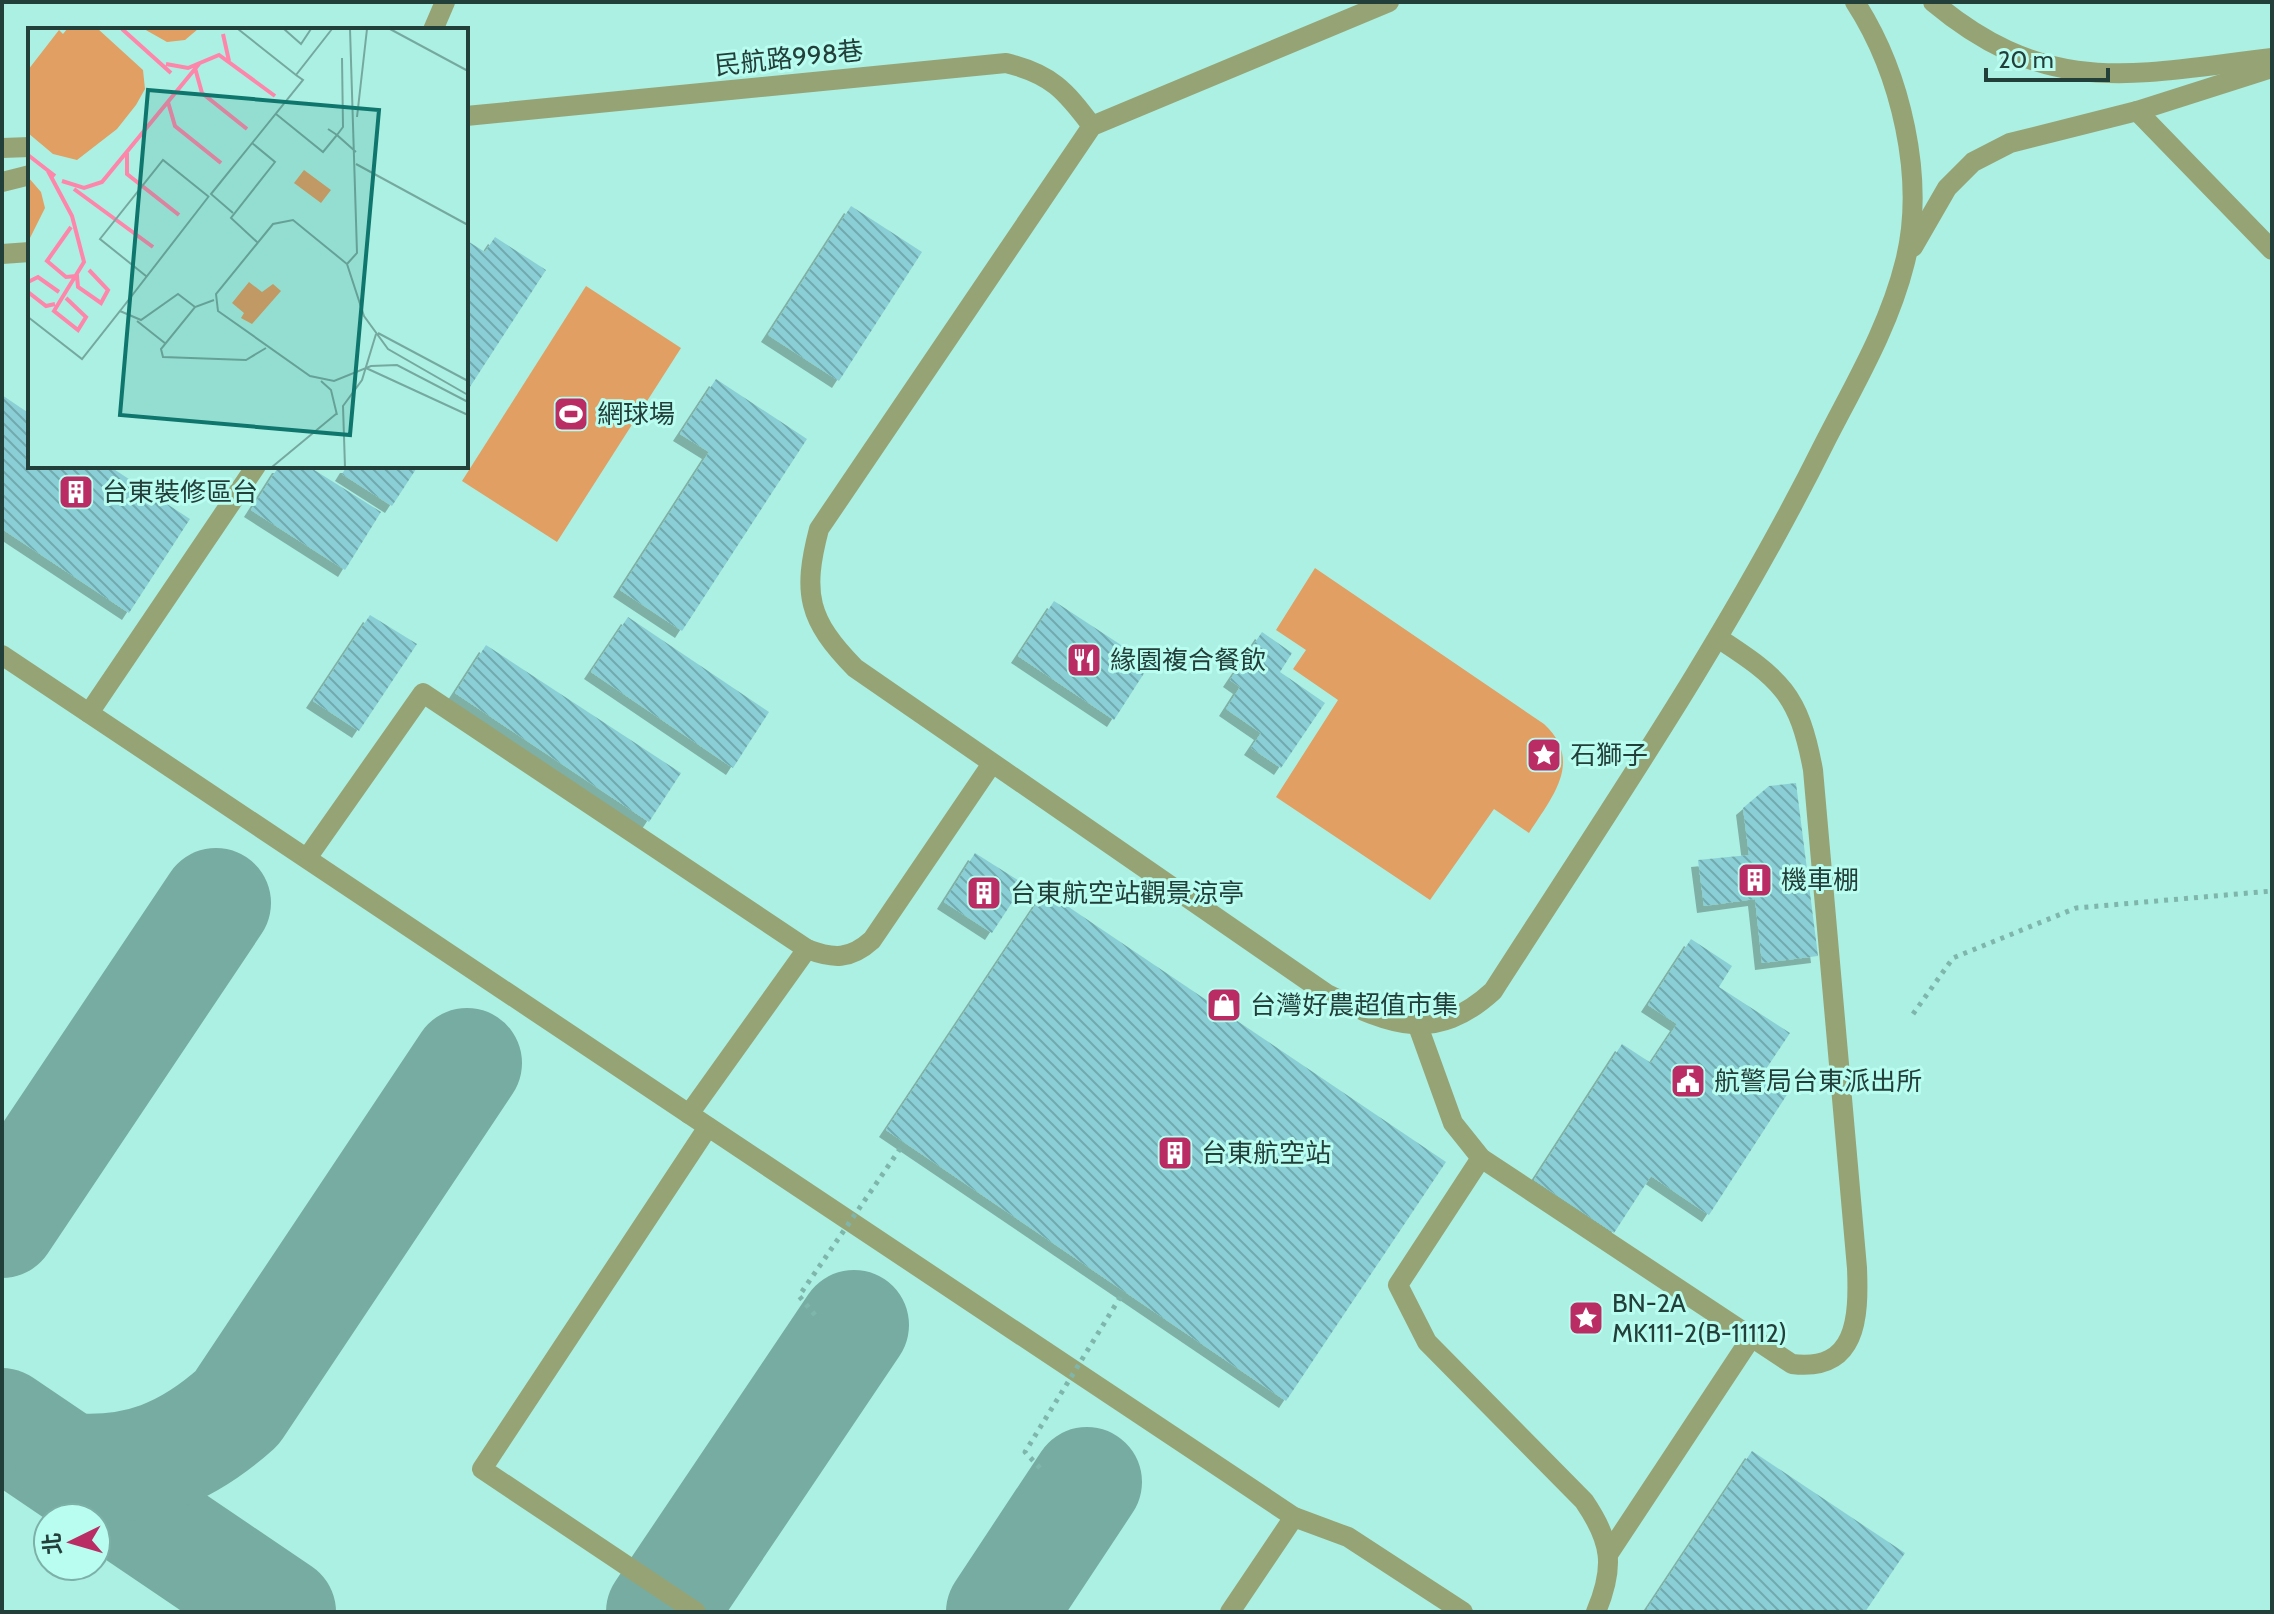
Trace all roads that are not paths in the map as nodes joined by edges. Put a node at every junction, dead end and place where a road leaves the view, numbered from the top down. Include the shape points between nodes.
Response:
1 (445, 2) edge
2 (1389, 2) edge
3 (1855, 2) edge
4 (1933, 2) edge
5 (434, 28) edge
6 (2272, 58) edge
7 (2272, 68) edge
8 (2137, 111) junction
9 (468, 116) edge
10 (1092, 126) junction
11 (28, 147) edge
12 (2, 148) edge
13 (28, 176) edge
14 (2, 182) edge
15 (2272, 250) edge
16 (28, 252) edge
17 (2, 254) edge
18 (1905, 261) junction
19 (255, 468) edge
20 (1718, 638) junction
21 (2, 655) edge
22 (89, 713) junction
23 (991, 765) junction
24 (307, 858) junction
25 (807, 949) junction
26 (1418, 1026) junction
27 (689, 1114) junction
28 (708, 1127) junction
29 (1481, 1158) junction
30 (1751, 1338) junction
31 (1294, 1517) junction
32 (1609, 1553) junction
33 (696, 1612) edge
34 (1230, 1612) edge
35 (1463, 1612) edge
36 (1596, 1612) edge

1 - 5 street
2 - 10 street
3 - 18 street via 1893,85 1908,147 1912,216
4 - 6 street via 1992,43 2032,62 2075,73 2131,74
7 - 8 street
8 - 15 street
8 - 18 street via 2010,143 1973,162 1947,188
9 - 10 street, 民航路998巷 via 1006,63 1035,70 1065,91
10 - 23 street via 819,529 809,569 813,607 828,640 855,668
11 - 12 street
13 - 14 street
16 - 17 street
18 - 20 street via 1887,318 1780,533
19 - 22 street
20 - 26 street via 1493,991 1448,1022
20 - 30 street via 1785,689 1807,737 1857,1268 1855,1327 1831,1362 1792,1364
21 - 22 street
22 - 24 street
23 - 25 street via 872,940 858,953 841,958
23 - 26 street via 1327,994 1374,1017
24 - 25 street via 423,693
24 - 27 street
25 - 27 street
26 - 29 street via 1453,1123
27 - 28 street
28 - 31 street
28 - 33 street via 482,1469
29 - 30 street
29 - 32 street via 1398,1285 1427,1342 1584,1501
30 - 32 street
31 - 34 street
31 - 35 street via 1348,1537
32 - 36 street via 1606,1588

